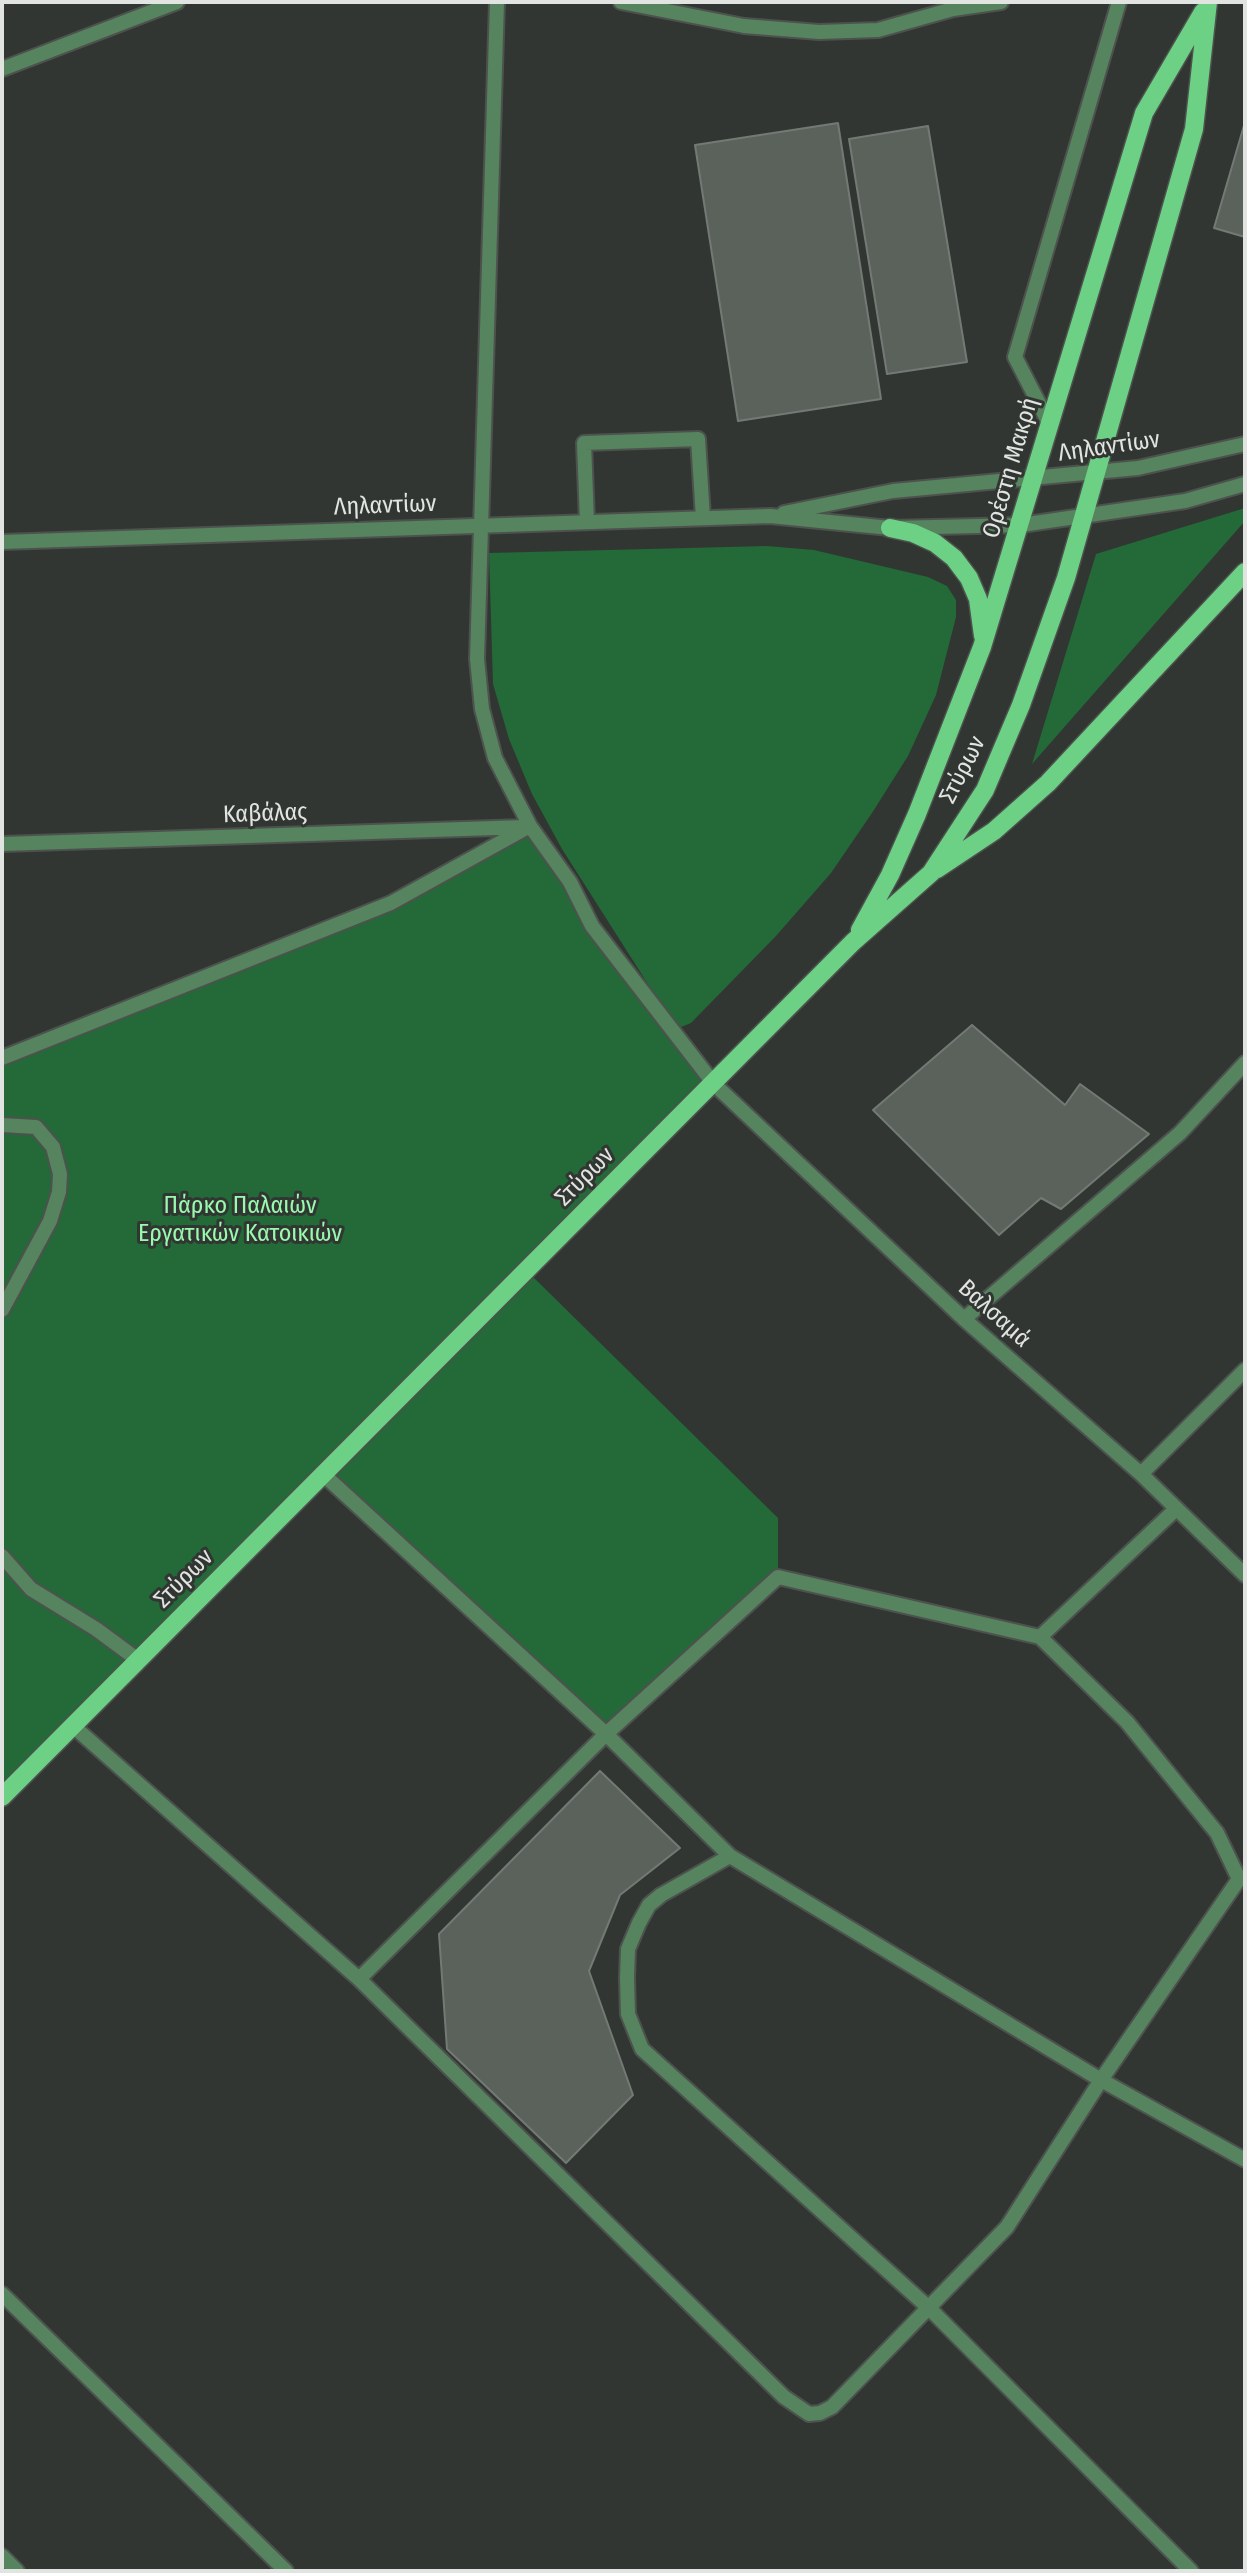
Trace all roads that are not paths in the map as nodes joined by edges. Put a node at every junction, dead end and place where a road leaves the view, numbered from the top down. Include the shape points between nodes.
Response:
1 (177, 2) edge
2 (497, 2) edge
3 (621, 2) edge
4 (1001, 2) edge
5 (1119, 2) edge
6 (1203, 3) edge
7 (2, 69) edge
8 (1049, 423) junction
9 (1245, 444) edge
10 (1097, 474) junction
11 (1034, 480) junction
12 (1245, 484) edge
13 (771, 516) junction
14 (1084, 516) junction
15 (703, 519) junction
16 (587, 522) junction
17 (1021, 525) junction
18 (480, 526) junction
19 (890, 528) junction
20 (2, 542) edge
21 (1245, 572) edge
22 (982, 647) junction
23 (530, 826) junction
24 (2, 845) edge
25 (931, 873) junction
26 (853, 942) junction
27 (2, 1058) edge
28 (1245, 1063) edge
29 (714, 1084) junction
30 (2, 1125) edge
31 (2, 1310) edge
32 (964, 1319) junction
33 (1245, 1370) edge
34 (323, 1474) junction
35 (1141, 1474) junction
36 (1176, 1509) junction
37 (2, 1556) edge
38 (1245, 1574) edge
39 (1040, 1637) junction
40 (138, 1660) junction
41 (72, 1726) junction
42 (606, 1734) junction
43 (2, 1797) edge
44 (730, 1856) junction
45 (359, 1979) junction
46 (1101, 2080) junction
47 (1245, 2160) edge
48 (2, 2294) edge
49 (930, 2309) junction
50 (2, 2556) edge
51 (17, 2571) edge
52 (286, 2571) edge
53 (1191, 2571) edge

1 - 7 street
2 - 18 street, Βαλσαμά
3 - 4 street via 744,26 819,32 878,30 953,9
5 - 8 street via 1015,357
6 - 8 main road, Ορέστη Μακρή via 1144,113
6 - 10 main road, Ορέστη Μακρή via 1194,129
8 - 11 main road, Ορέστη Μακρή
9 - 10 street, Ληλαντίων
10 - 11 street, Ληλαντίων
10 - 14 main road, Ορέστη Μακρή
11 - 13 street, Ληλαντίων via 893,491
11 - 17 main road, Ορέστη Μακρή
12 - 14 street, Ληλαντίων via 1185,501
13 - 15 street, Ληλαντίων
13 - 19 street, Ληλαντίων
14 - 17 street, Ληλαντίων
14 - 25 main road, Στύρων via 1021,705 985,790
15 - 16 street, Ληλαντίων
15 - 16 street via 698,439 584,443
16 - 18 street, Ληλαντίων
17 - 19 street, Ληλαντίων
17 - 22 main road, Ορέστη Μακρή
18 - 20 street, Ληλαντίων
18 - 23 street, Βαλσαμά via 477,659 482,709 495,758
19 - 22 main road via 935,543 954,558 978,599
21 - 25 main road via 1048,783 994,831
22 - 26 main road, Ορέστη Μακρή via 890,875
23 - 24 street, Καβάλας
23 - 27 street via 391,903
23 - 29 street, Βαλσαμά via 570,882 592,926
25 - 26 main road, Στύρων
26 - 29 main road, Στύρων
28 - 32 street via 1180,1133
29 - 32 street, Βαλσαμά
29 - 34 main road, Στύρων
30 - 31 street via 36,1127 53,1147 60,1174 50,1221
32 - 35 street, Βαλσαμά
33 - 35 street
34 - 40 main road, Στύρων
34 - 42 street
35 - 36 street, Βαλσαμά
36 - 38 street, Βαλσαμά
36 - 39 street
37 - 40 street via 31,1589
39 - 42 street via 778,1577
39 - 46 street via 1127,1722 1217,1833 1239,1879
40 - 41 main road, Στύρων
41 - 43 main road, Στύρων
41 - 45 street
42 - 44 street
42 - 45 street
44 - 46 street
44 - 49 street via 661,1895 639,1923 628,1949 627,1978 628,2014 642,2049
45 - 49 street via 784,2397 808,2414 832,2407
46 - 47 street
46 - 49 street via 1007,2227
48 - 52 street
49 - 53 street
50 - 51 street

